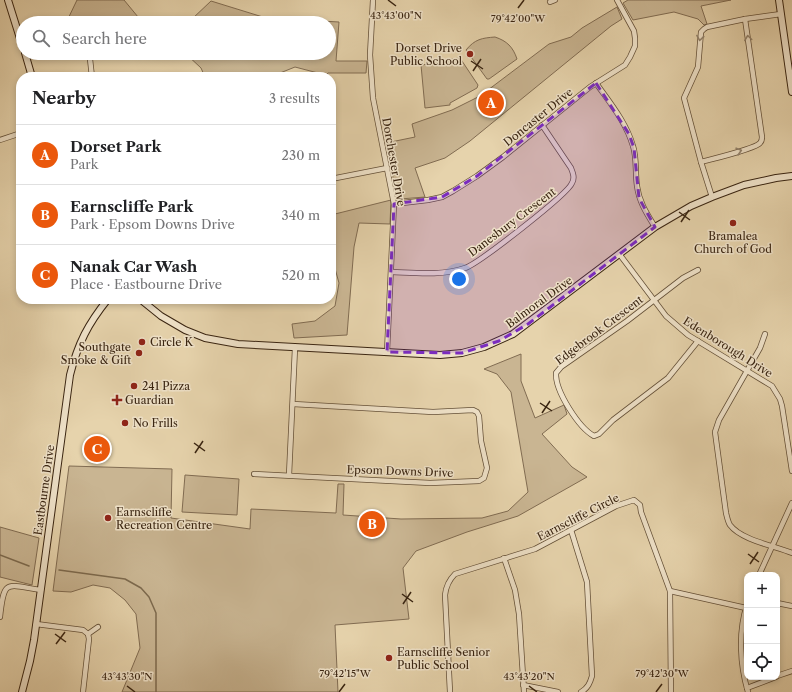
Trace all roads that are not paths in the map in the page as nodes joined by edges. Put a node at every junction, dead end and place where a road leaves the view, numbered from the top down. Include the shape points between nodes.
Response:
1 (8, 0) edge
2 (12, 0) edge
3 (373, 0) edge
4 (617, 0) edge
5 (779, 0) edge
6 (781, 14) junction
7 (13, 17) junction
8 (745, 19) junction
9 (16, 26) edge
10 (26, 60) edge
11 (90, 60) edge
12 (30, 72) edge
13 (91, 72) edge
14 (596, 82) junction
15 (792, 92) edge
16 (542, 125) junction
17 (16, 135) edge
18 (0, 140) edge
19 (701, 162) junction
20 (387, 168) junction
21 (792, 176) edge
22 (336, 178) edge
23 (712, 197) junction
24 (394, 204) junction
25 (655, 227) junction
26 (620, 255) junction
27 (698, 270) dead end
28 (392, 272) junction
29 (654, 300) junction
30 (104, 304) edge
31 (146, 304) edge
32 (765, 334) dead end
33 (698, 340) junction
34 (295, 348) junction
35 (387, 352) junction
36 (748, 370) junction
37 (293, 404) junction
38 (792, 471) edge
39 (254, 474) dead end
40 (289, 475) junction
41 (792, 503) edge
42 (571, 530) junction
43 (772, 546) junction
44 (792, 553) edge
45 (504, 558) junction
46 (760, 572) edge
47 (41, 590) junction
48 (670, 591) junction
49 (1, 599) edge
50 (780, 604) edge
51 (792, 606) edge
52 (744, 607) edge
53 (746, 608) edge
54 (0, 617) edge
55 (36, 624) junction
56 (98, 627) dead end
57 (88, 634) junction
58 (792, 671) edge
59 (780, 676) edge
60 (769, 680) edge
61 (523, 685) junction
62 (747, 690) edge
63 (22, 692) edge
64 (83, 692) edge
65 (450, 692) edge
66 (524, 692) edge
67 (558, 692) edge
68 (581, 692) edge
69 (672, 692) edge

1 - 7 street
2 - 7 street
3 - 20 street, Dorchester Drive via 371,81
4 - 14 street, Doncaster Drive via 634,31 635,46 625,65
5 - 6 street
6 - 8 street
6 - 15 street
7 - 9 street
8 -> 19 street via 707,27 700,36 698,67 684,98
19 -> 8 street via 744,150 762,140
10 - 12 street
11 - 13 street
14 - 16 street, Doncaster Drive
14 - 25 street via 629,134 634,148 639,198
16 - 24 street, Doncaster Drive via 493,165 442,197
16 - 28 street, Danesbury Crescent via 574,176 573,182 564,194 466,268 440,274
17 - 18 street
19 - 23 street
20 - 22 street
20 - 24 street, Dorchester Drive
21 - 23 street, Balmoral Drive via 744,186
23 - 25 street, Balmoral Drive
24 - 28 street, Dorchester Drive
25 - 26 street, Balmoral Drive
26 - 29 street, Edenborough Drive
26 - 35 street, Balmoral Drive via 528,324 499,341 462,353 440,355
27 - 29 street
28 - 35 street, Dorchester Drive
29 - 33 street, Edenborough Drive via 675,325
29 - 33 street, Edgebrook Crescent via 556,373 557,384 586,431 594,436 599,434 613,420 659,386
30 - 47 street, Eastbourne Drive via 88,326 78,346 70,375
31 - 34 street, Balmoral Drive via 176,326 205,338 238,344
32 - 36 street
33 - 36 street, Edenborough Drive
34 - 35 street, Balmoral Drive
34 - 37 street
36 - 38 street, Edenborough Drive via 772,386 780,399
36 - 43 street via 719,420 715,432 726,513 730,524 737,532
37 - 40 street
37 - 40 street, Epsom Downs Drive via 433,412 473,410 479,416 487,468 484,478 479,480 430,483
39 - 40 street, Epsom Downs Drive
41 - 43 street
42 - 45 street, Earnscliffe Circle via 535,548
42 - 48 street, Earnscliffe Circle via 616,506 637,501
42 - 68 street via 587,582 592,676 586,689
43 - 44 street
43 - 46 street
45 - 61 street via 515,590 519,614
45 - 65 street, Earnscliffe Circle via 455,574 446,586
47 - 49 street via 8,586
47 - 55 street, Eastbourne Drive
48 - 52 street
48 - 69 street, Earnscliffe Circle
49 - 54 street
50 - 51 street
53 - 62 street via 741,646
55 - 57 street via 83,630
55 - 63 street, Eastbourne Drive
56 - 57 street
57 - 64 street via 90,639
58 - 59 street
60 - 62 street
61 - 66 street
61 - 67 street

